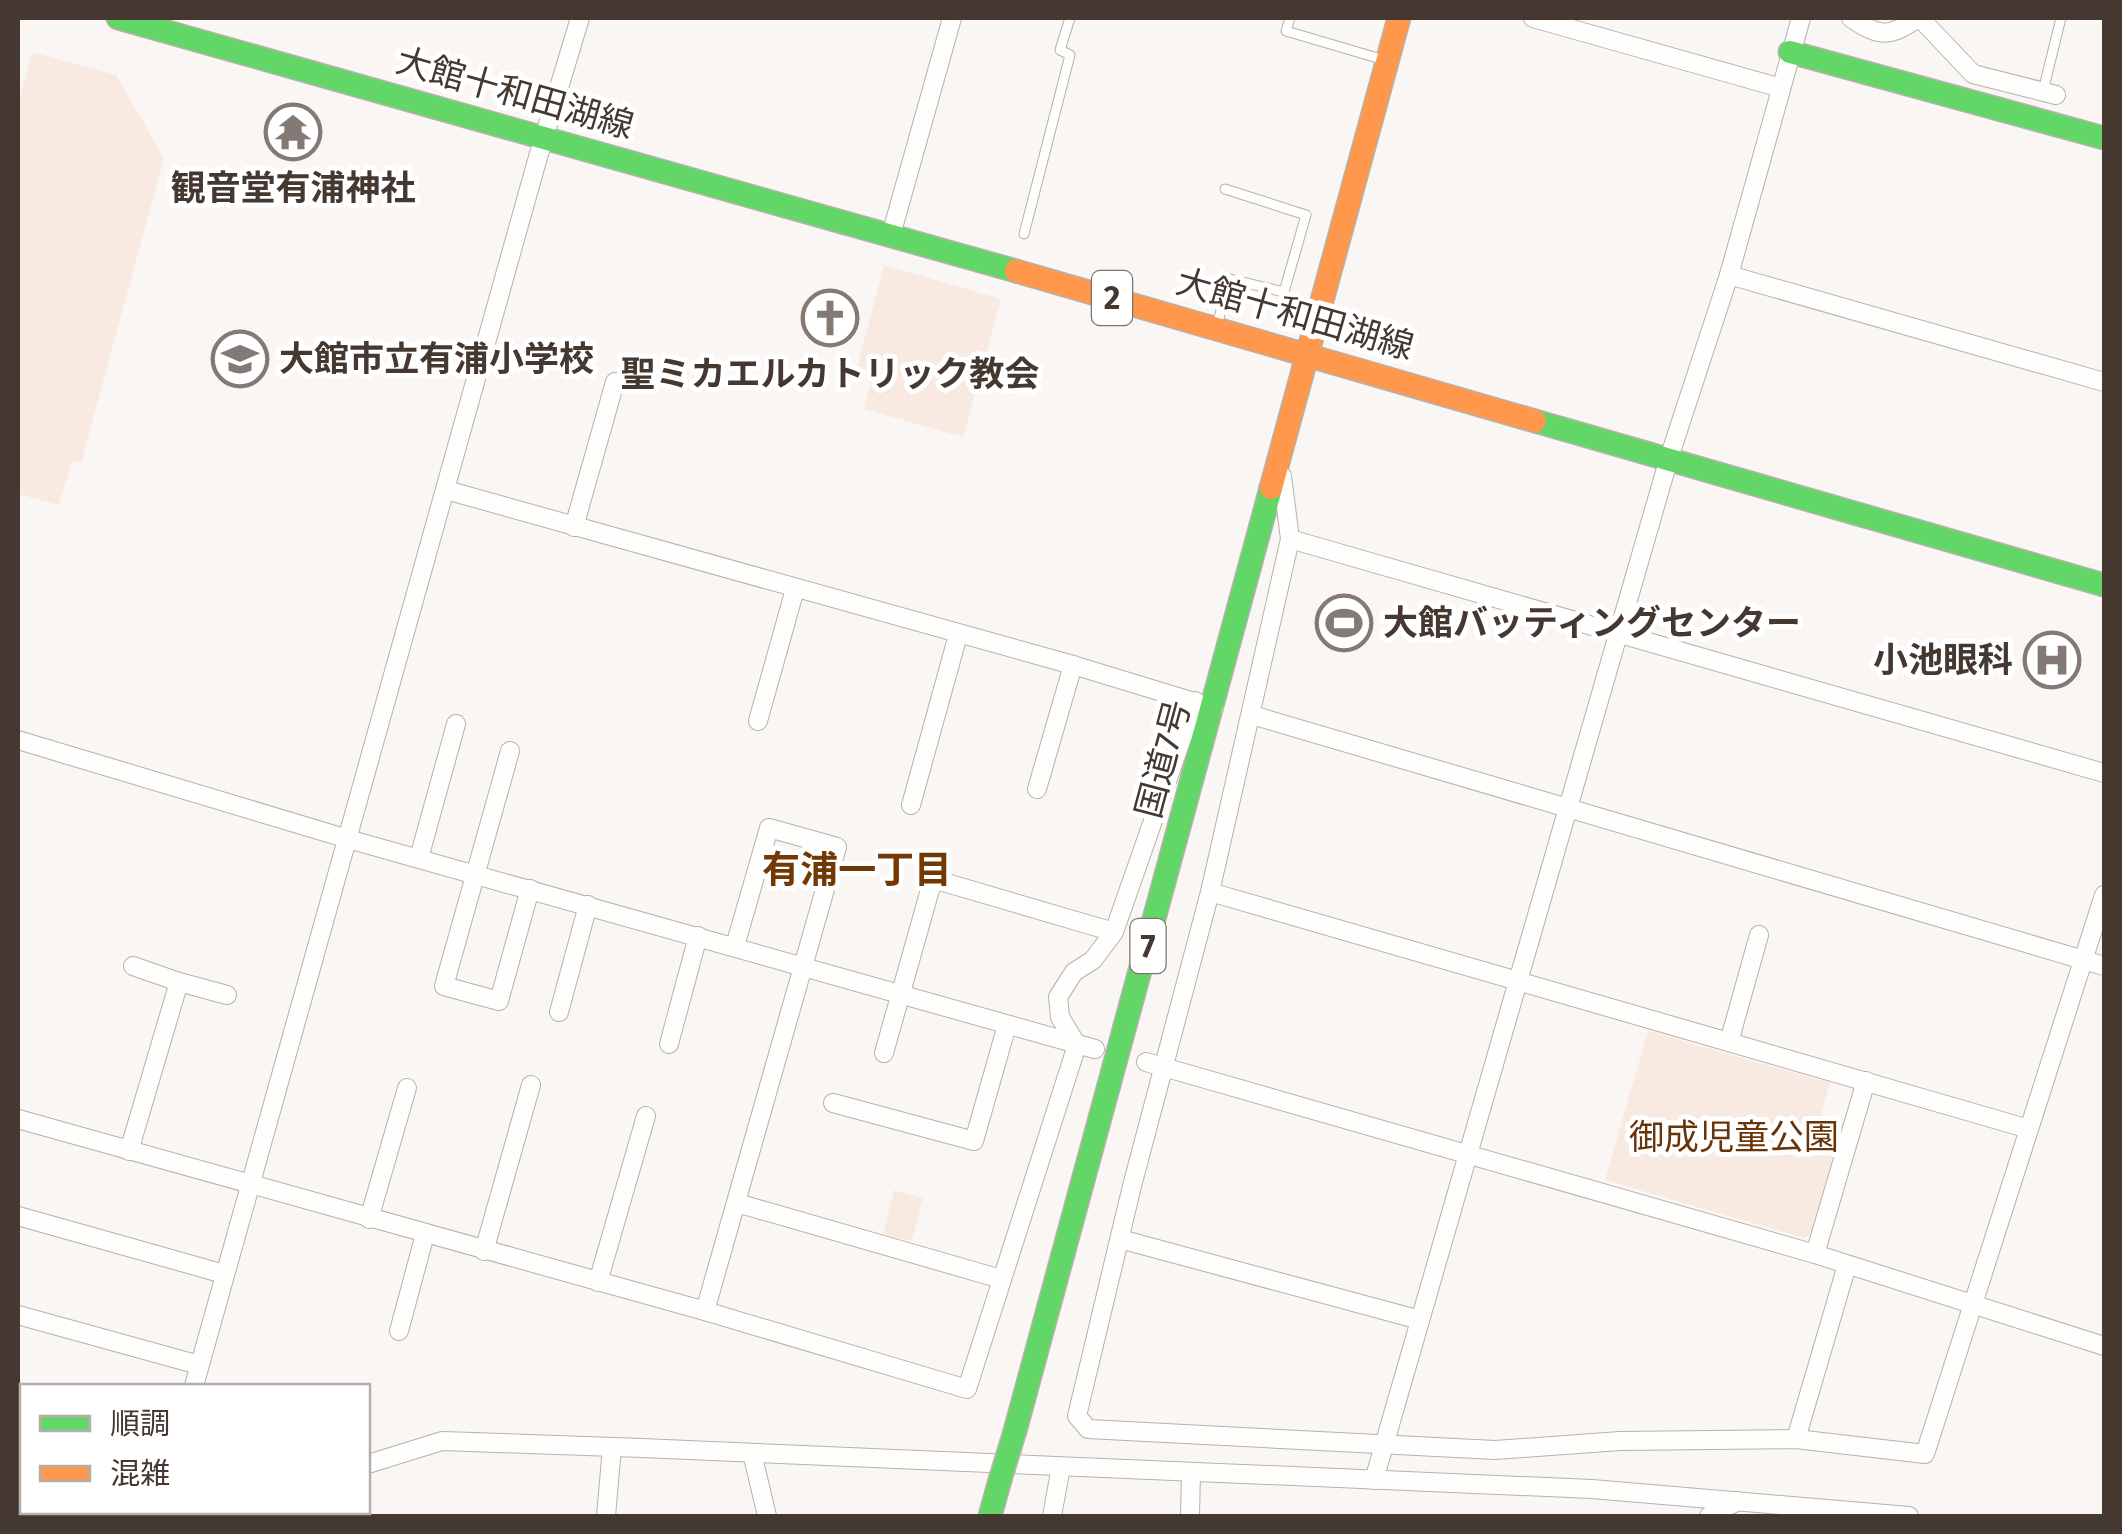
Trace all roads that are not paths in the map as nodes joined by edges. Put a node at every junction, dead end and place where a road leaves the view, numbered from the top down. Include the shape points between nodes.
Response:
1 (118, 18) edge
2 (580, 18) edge
3 (952, 18) edge
4 (1070, 18) edge
5 (1290, 18) edge
6 (1399, 18) edge
7 (1533, 18) edge
8 (1801, 18) edge
9 (1851, 18) edge
10 (1919, 18) edge
11 (2061, 18) edge
12 (1597, 26) edge
13 (1790, 52) junction
14 (1389, 61) junction
15 (1781, 88) junction
16 (2050, 93) joint
17 (546, 138) junction
18 (2104, 138) edge
19 (1225, 189) dead end
20 (1024, 234) dead end
21 (890, 235) junction
22 (1729, 275) junction
23 (1217, 328) junction
24 (1308, 354) junction
25 (615, 382) dead end
26 (2104, 382) edge
27 (1668, 458) junction
28 (1280, 462) junction
29 (446, 490) junction
30 (574, 527) junction
31 (1290, 539) junction
32 (2104, 584) edge
33 (795, 589) junction
34 (1618, 634) junction
35 (958, 635) junction
36 (1073, 665) junction
37 (1204, 704) junction
38 (1252, 715) junction
39 (758, 721) dead end
40 (456, 724) dead end
41 (18, 740) edge
42 (510, 751) dead end
43 (2104, 773) edge
44 (1037, 789) dead end
45 (911, 805) dead end
46 (1568, 806) junction
47 (348, 839) junction
48 (419, 858) junction
49 (475, 873) junction
50 (530, 889) junction
51 (1210, 892) junction
52 (2104, 894) edge
53 (588, 905) junction
54 (1114, 932) junction
55 (1760, 935) dead end
56 (698, 936) junction
57 (735, 946) junction
58 (2084, 960) junction
59 (133, 966) dead end
60 (805, 966) junction
61 (2104, 966) edge
62 (179, 982) junction
63 (1518, 983) junction
64 (900, 992) junction
65 (227, 995) dead end
66 (559, 1012) dead end
67 (1007, 1025) junction
68 (1729, 1042) junction
69 (669, 1044) dead end
70 (1086, 1047) junction
71 (884, 1054) dead end
72 (1155, 1066) junction
73 (1866, 1080) junction
74 (531, 1084) dead end
75 (407, 1088) dead end
76 (833, 1102) dead end
77 (646, 1116) dead end
78 (18, 1119) edge
79 (2029, 1129) junction
80 (129, 1151) junction
81 (1467, 1155) junction
82 (249, 1186) junction
83 (737, 1203) junction
84 (18, 1216) edge
85 (370, 1219) junction
86 (425, 1234) junction
87 (1120, 1238) junction
88 (484, 1250) junction
89 (1816, 1254) junction
90 (1846, 1265) junction
91 (224, 1274) junction
92 (1001, 1278) junction
93 (598, 1282) junction
94 (1973, 1304) junction
95 (706, 1311) junction
96 (18, 1315) edge
97 (1420, 1320) junction
98 (399, 1331) dead end
99 (2104, 1346) edge
100 (200, 1365) junction
101 (195, 1384) edge
102 (1796, 1439) junction
103 (1384, 1444) junction
104 (612, 1447) junction
105 (752, 1453) junction
106 (370, 1463) edge
107 (1060, 1467) junction
108 (1191, 1472) junction
109 (1374, 1480) junction
110 (1738, 1500) junction
111 (1776, 1510) edge
112 (606, 1516) edge
113 (767, 1516) edge
114 (990, 1516) edge
115 (1052, 1516) edge
116 (1190, 1516) edge
117 (1709, 1516) edge
118 (1909, 1516) edge

1 - 17 main road, 大館十和田湖線 / 2
2 - 17 street
3 - 21 street
4 - 20 lane via 1060,50 1070,55
5 - 14 lane via 1286,31
6 - 14 main road, 国道7号 / 7
7 - 12 street
8 - 13 street
9 - 10 street via 1887,34
10 - 16 street via 1973,74
11 - 16 lane
12 - 15 street
13 - 15 street
13 - 18 main road
14 - 24 main road, 国道7号 / 7
15 - 22 street
17 - 21 main road, 大館十和田湖線 / 2
17 - 29 street
19 - 23 lane via 1306,215 1284,292 1230,279
21 - 23 main road, 大館十和田湖線 / 2
22 - 26 street
22 - 27 street
23 - 24 main road, 大館十和田湖線 / 2
24 - 27 main road, 大館十和田湖線 / 2
24 - 28 main road, 国道7号 / 7
25 - 30 street
27 - 32 main road, 大館十和田湖線 / 2
27 - 34 street
28 - 31 street
28 - 37 main road, 国道7号 / 7
29 - 30 street
29 - 47 street
30 - 33 street
31 - 34 street
31 - 38 street
33 - 35 street
33 - 39 street
34 - 43 street
34 - 46 street
35 - 36 street
35 - 45 street
36 - 37 street
36 - 44 street
37 - 54 street
37 - 114 main road, 国道7号 / 7, bridge
38 - 46 street
38 - 51 street
40 - 48 street
41 - 47 street
42 - 49 street
46 - 58 street
46 - 63 street
47 - 48 street
47 - 82 street
48 - 49 street
49 - 50 street
49 - 50 street via 444,986 499,1002
50 - 53 street
51 - 63 street
51 - 72 street
52 - 58 street
53 - 56 street
53 - 66 street
54 - 64 street via 933,879
54 - 70 street via 1058,998 1060,1017
55 - 68 street
56 - 57 street
56 - 69 street
57 - 60 street
57 - 60 street via 769,828 837,848
58 - 61 street
58 - 79 street
59 - 62 street
60 - 64 street
60 - 83 street
62 - 65 street
62 - 80 street
63 - 68 street
63 - 81 street
64 - 67 street
64 - 71 street
67 - 70 street
67 - 76 street via 974,1141
68 - 73 street
70 - 92 street
72 - 81 street
72 - 87 street
73 - 79 street
73 - 89 street
74 - 88 street
75 - 85 street
77 - 93 street
78 - 80 street
79 - 94 street
80 - 82 street
81 - 89 street
81 - 97 street
82 - 85 street
82 - 91 street
83 - 92 street
83 - 95 street
84 - 91 street
85 - 86 street
86 - 88 street
86 - 98 street
87 - 97 street
87 - 103 street via 1077,1416 1088,1429
88 - 93 street
89 - 90 street
90 - 94 street
90 - 102 street
91 - 100 street
92 - 95 street via 967,1389
93 - 95 street
94 - 99 street
94 - 102 street via 1925,1454
96 - 100 street
97 - 103 street
100 - 101 street
102 - 103 street via 1495,1450
103 - 109 street
104 - 105 street
104 - 106 street via 442,1442
104 - 112 street
105 - 107 street
105 - 113 street
107 - 108 street
107 - 115 street
108 - 109 street
108 - 116 street
109 - 110 street
110 - 111 street
110 - 117 street
111 - 118 street

